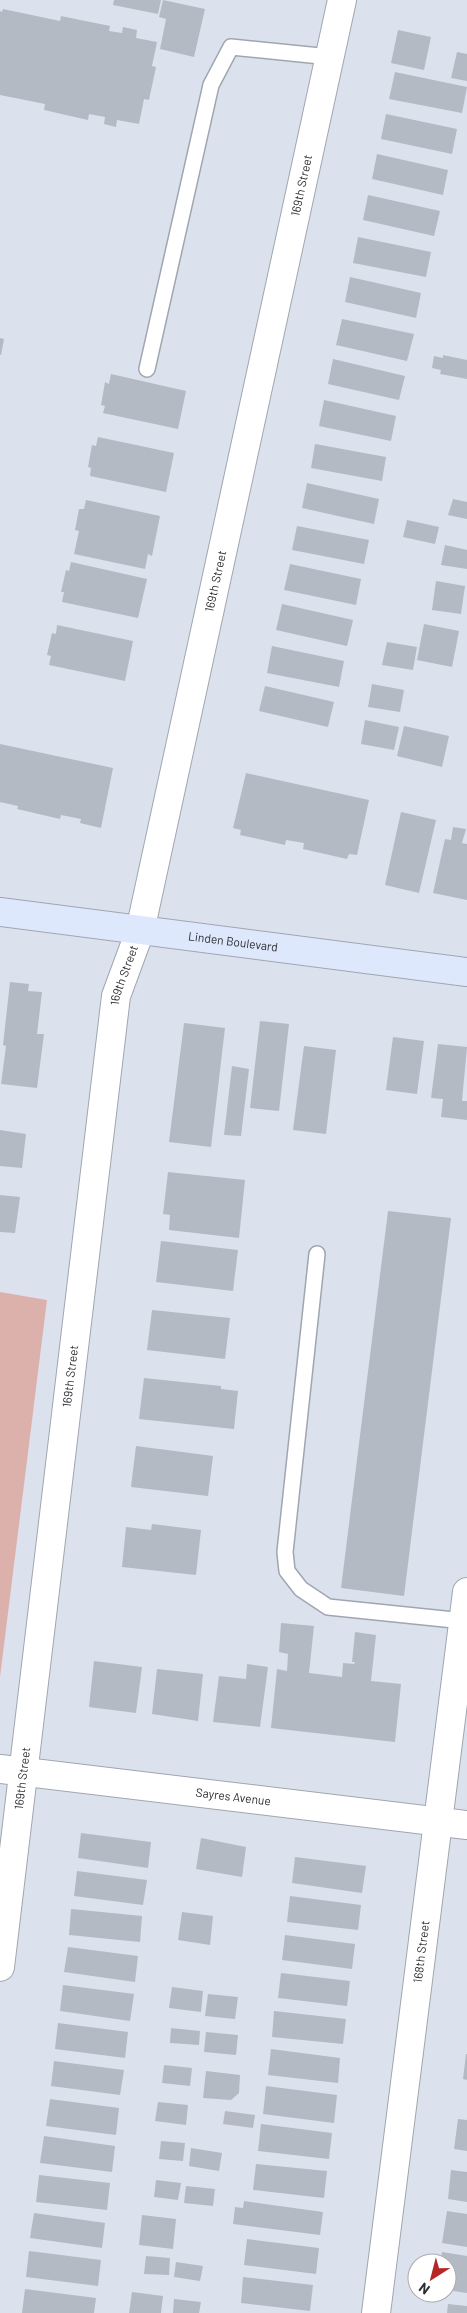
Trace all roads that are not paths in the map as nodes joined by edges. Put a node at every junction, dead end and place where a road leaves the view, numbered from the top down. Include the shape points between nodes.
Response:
1 (342, 0) edge
2 (330, 57) junction
3 (147, 369) dead end
4 (0, 912) edge
5 (140, 931) junction
6 (467, 972) edge
7 (317, 1254) dead end
8 (467, 1592) edge
9 (464, 1622) junction
10 (12, 1771) edge
11 (436, 1821) junction
12 (467, 1825) edge
13 (0, 1967) edge
14 (376, 2313) edge

1 - 2 street, 169th Street
2 - 3 lane via 231,47 211,86
2 - 5 street, 169th Street
4 - 5 main road, Linden Boulevard
5 - 6 main road, Linden Boulevard
5 - 10 street, 169th Street via 116,996
7 - 9 lane via 285,1552 287,1571 301,1589 328,1608
8 - 9 street, 168th Street
9 - 11 street, 168th Street
10 - 11 street, Sayres Avenue
10 - 13 street, 169th Street
11 - 12 street, Sayres Avenue
11 - 14 street, 168th Street

